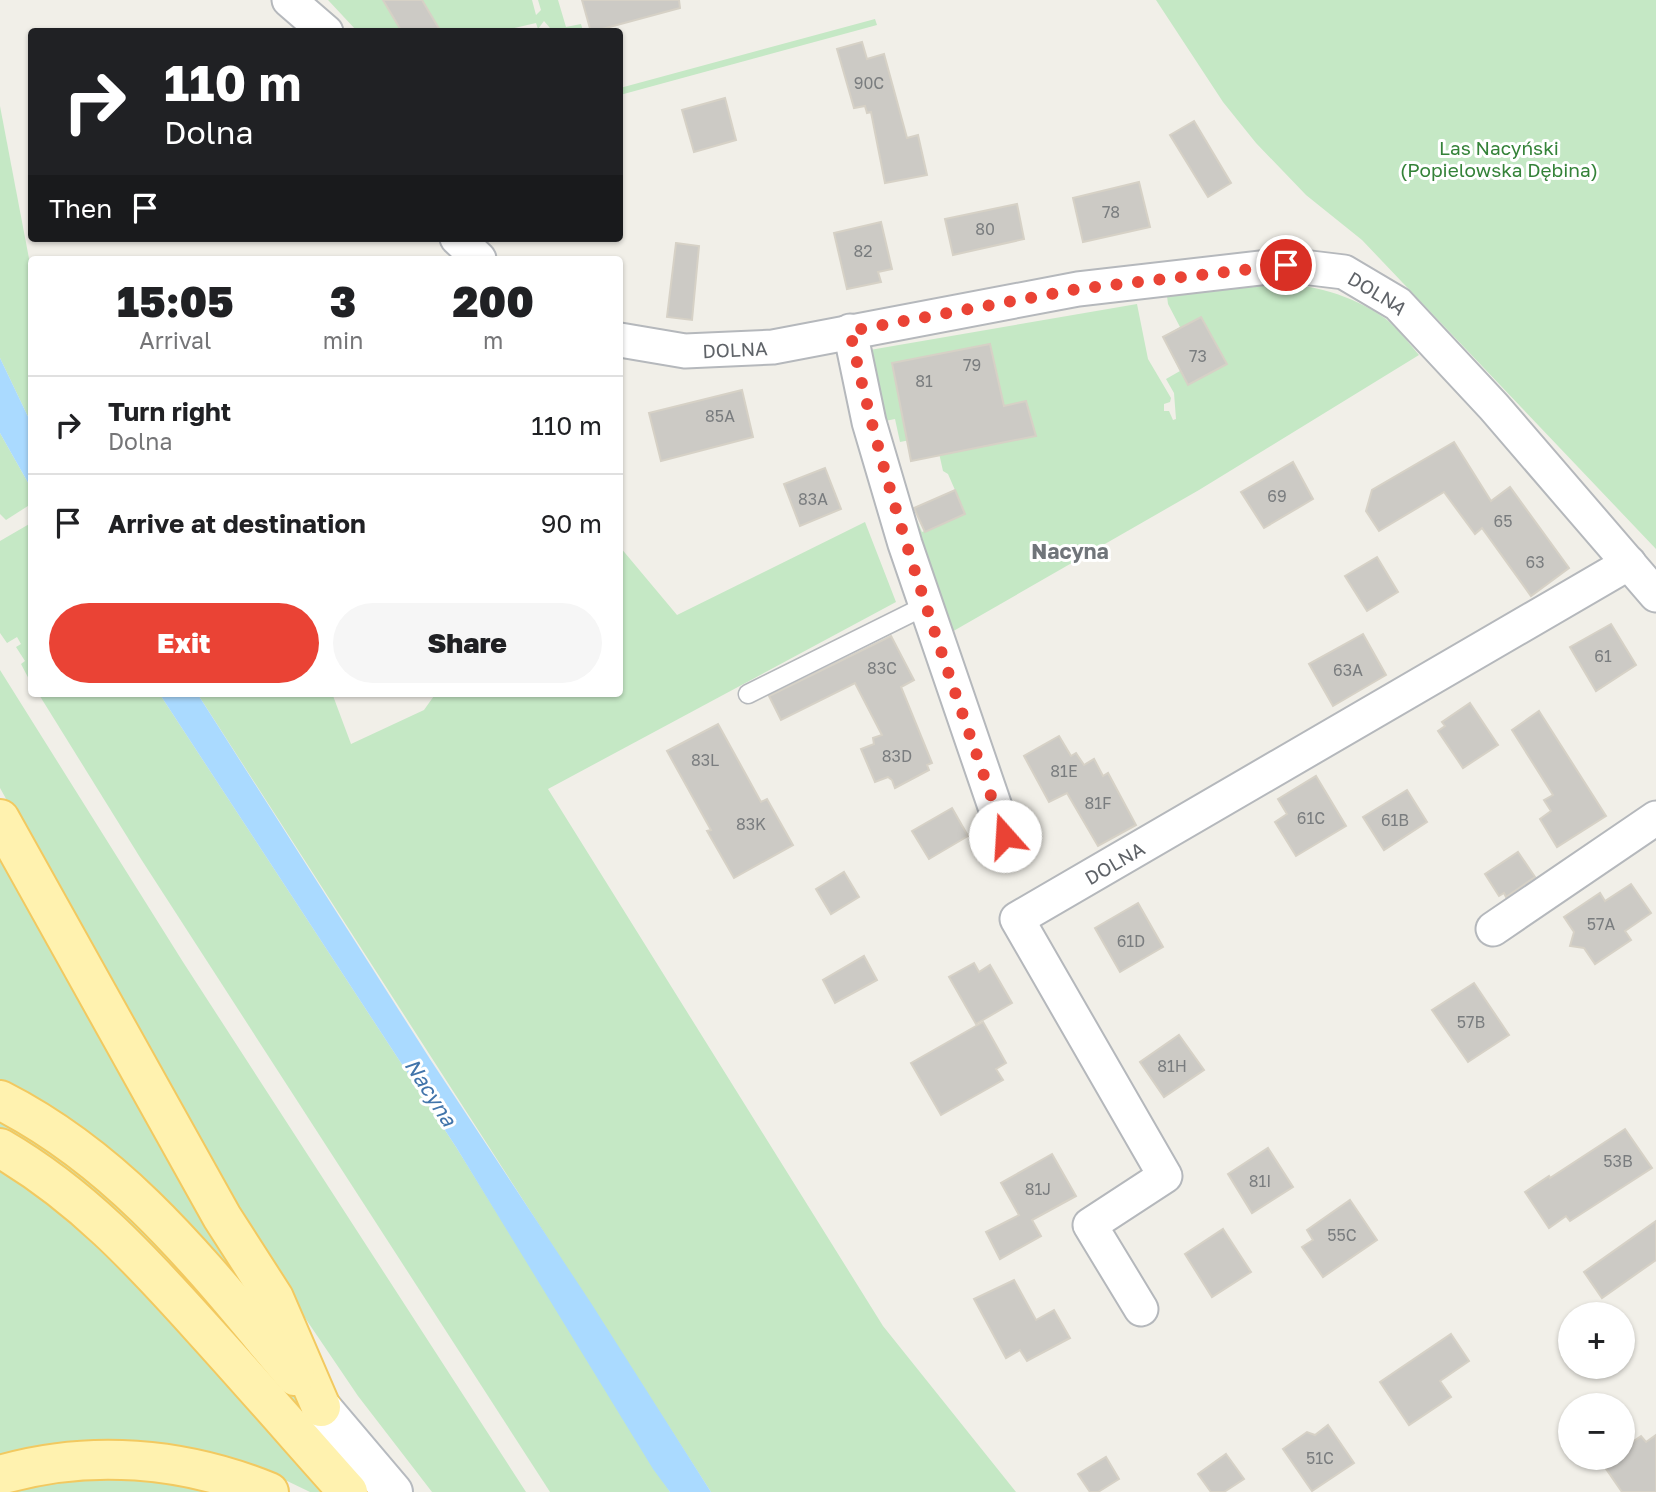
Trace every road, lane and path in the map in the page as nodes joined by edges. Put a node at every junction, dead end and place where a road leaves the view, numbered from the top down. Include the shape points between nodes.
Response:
1 (289, 0) edge
2 (321, 28) edge
3 (461, 242) edge
4 (476, 256) edge
5 (850, 331) junction
6 (623, 341) edge
7 (1629, 563) junction
8 (1656, 595) edge
9 (925, 606) junction
10 (748, 694) dead end
11 (1656, 818) edge
12 (0, 819) edge
13 (1005, 836) dead end
14 (1493, 929) dead end
15 (0, 1100) edge
16 (0, 1147) edge
17 (1141, 1309) dead end
18 (321, 1407) junction
19 (0, 1475) edge
20 (269, 1492) edge
21 (348, 1492) edge
22 (393, 1492) edge

1 - 2 street
3 - 4 street
5 - 6 street, DOLNA via 760,348 685,351
5 - 7 street, DOLNA via 1078,289 1286,265 1344,272 1398,304
5 - 9 street via 870,422
7 - 8 street, DOLNA
7 - 17 street, DOLNA via 1017,919 1165,1176 1090,1225
9 - 10 lane
9 - 13 street
11 - 14 street
12 - 18 main road via 222,1217 274,1298
15 - 18 main road via 59,1134 115,1177 167,1227
16 - 21 main road via 88,1209 136,1255
18 - 22 main road
19 - 20 main road via 85,1460 130,1460 218,1473

